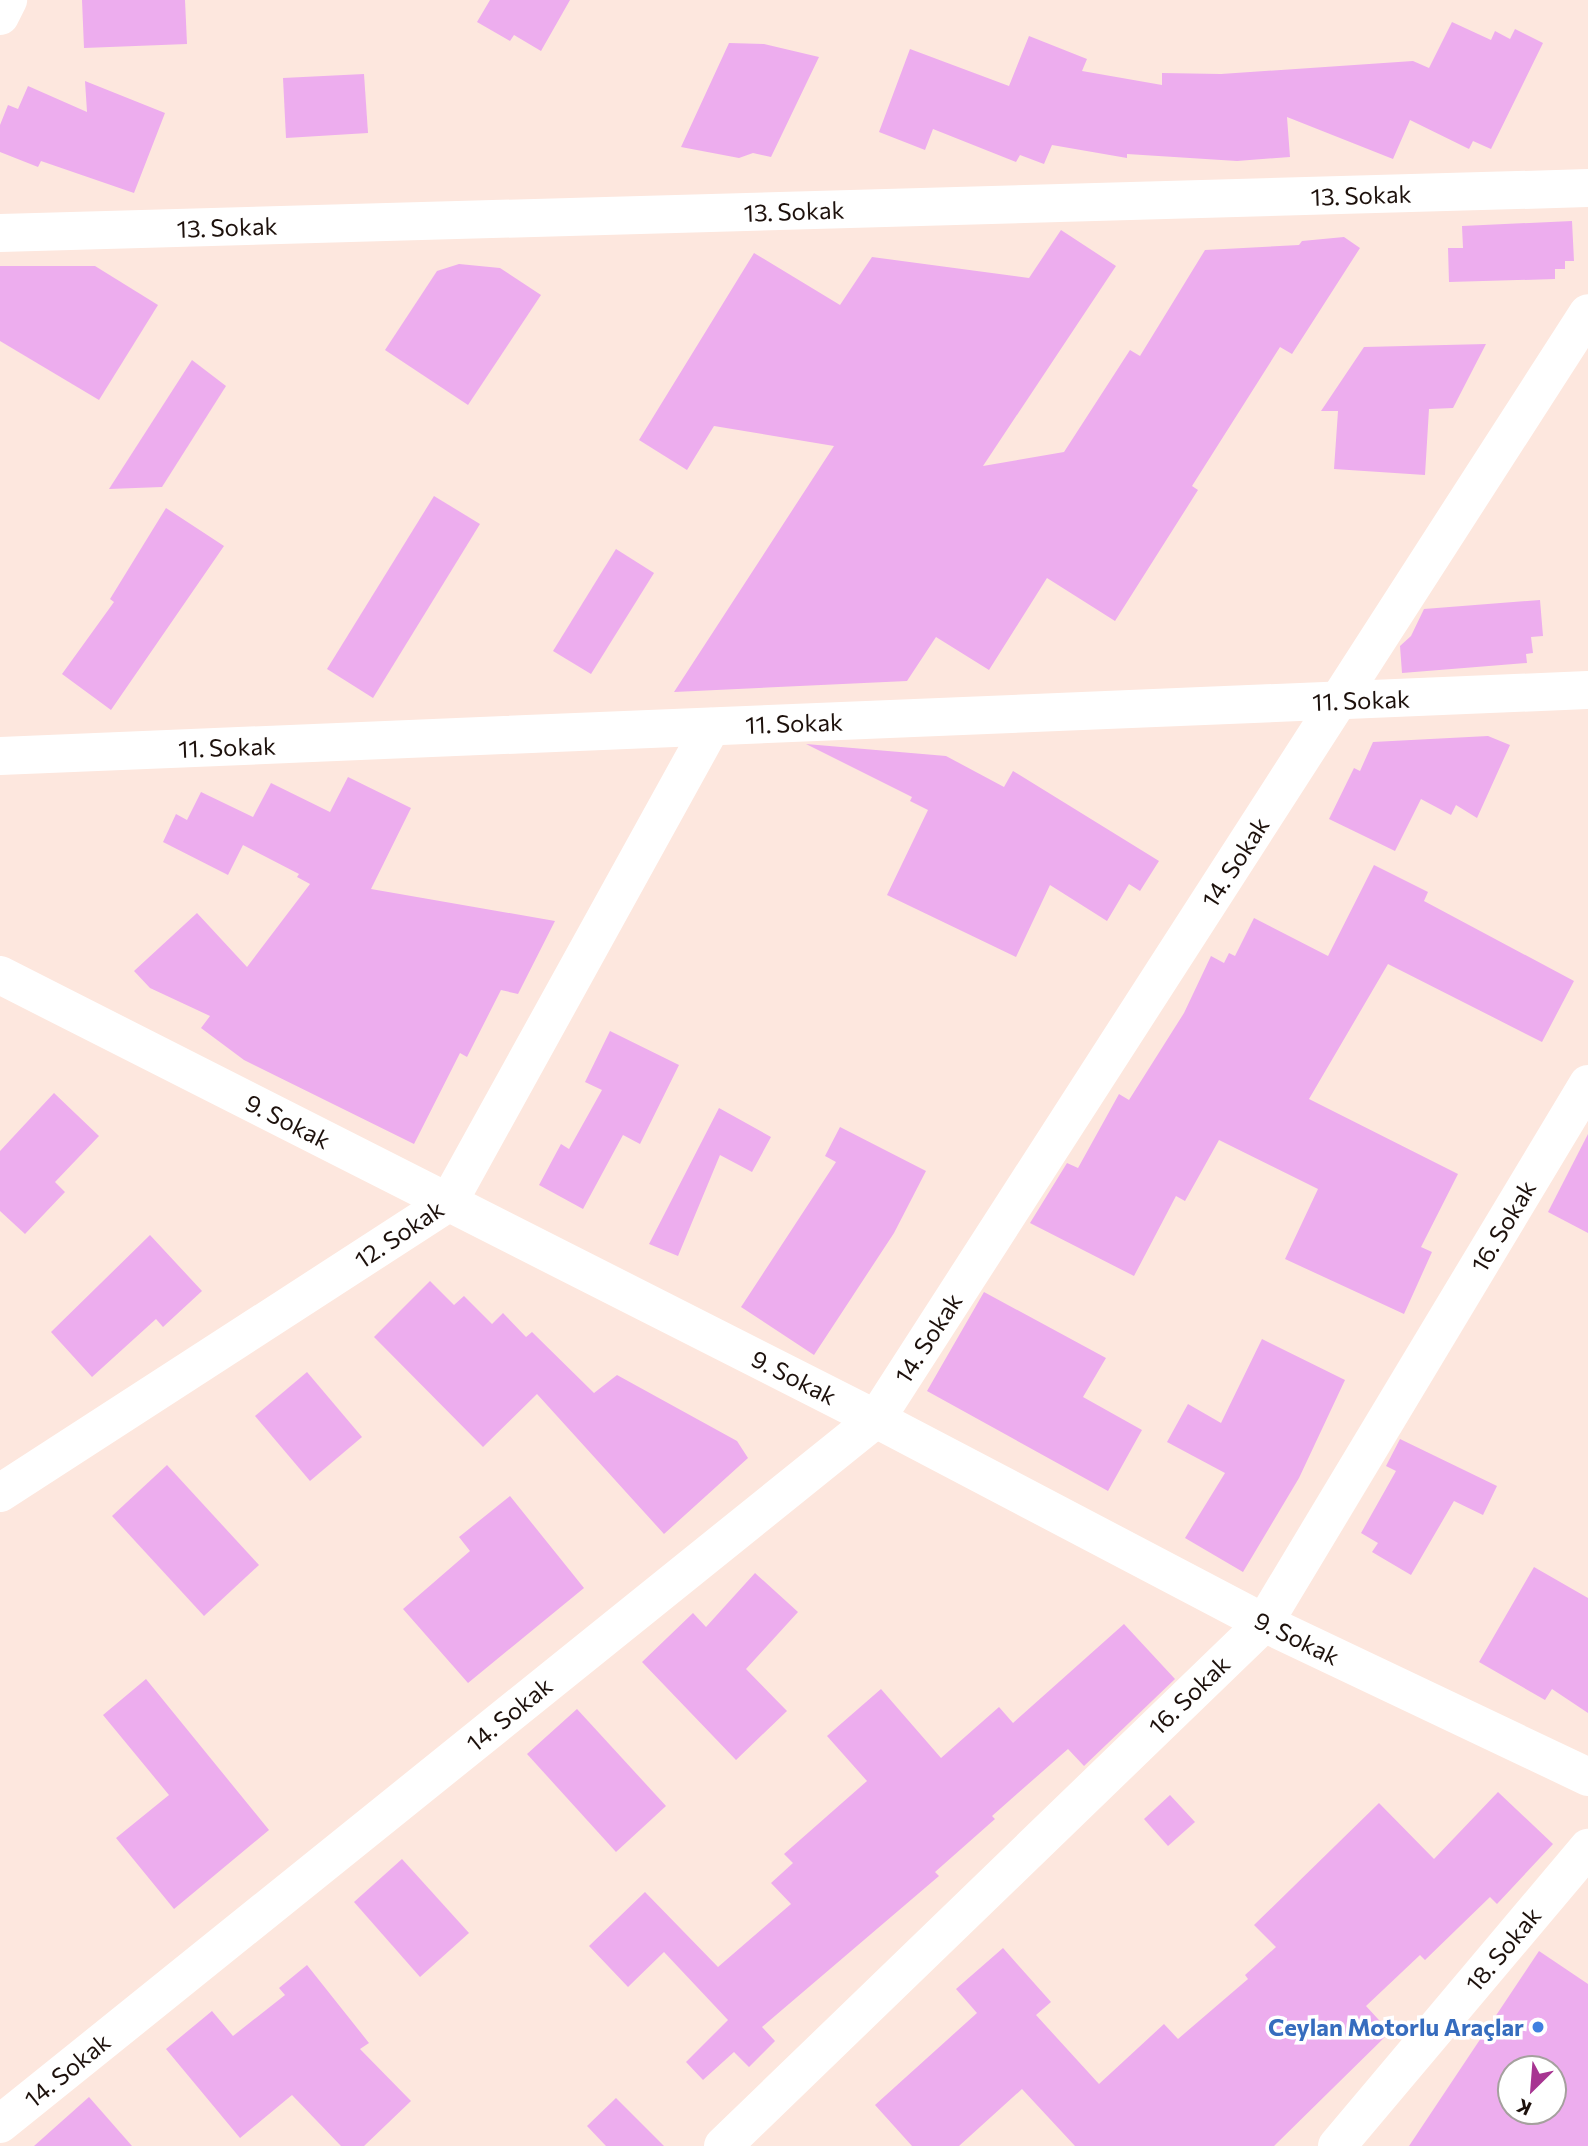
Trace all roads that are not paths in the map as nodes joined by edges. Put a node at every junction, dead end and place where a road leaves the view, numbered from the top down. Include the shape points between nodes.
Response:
1 (8, 0) edge
2 (0, 16) edge
3 (1588, 188) edge
4 (0, 233) edge
5 (1588, 313) edge
6 (1588, 690) edge
7 (1339, 701) junction
8 (711, 727) junction
9 (0, 757) edge
10 (0, 975) edge
11 (1588, 1083) edge
12 (448, 1203) junction
13 (876, 1419) junction
14 (0, 1493) edge
15 (1264, 1623) junction
16 (1588, 1777) edge
17 (1588, 1848) edge
18 (0, 2124) edge
19 (723, 2146) edge
20 (1337, 2146) edge

1 - 2 street
3 - 4 street, 13. Sokak
5 - 7 street, 14. Sokak
6 - 7 street, 11. Sokak
7 - 8 street, 11. Sokak
7 - 13 street, 14. Sokak
8 - 9 street, 11. Sokak
8 - 12 street, 12. Sokak
10 - 12 street, 9. Sokak
11 - 15 street, 16. Sokak
12 - 13 street, 9. Sokak
12 - 14 street, 12. Sokak
13 - 15 street, 9. Sokak
13 - 18 street, 14. Sokak
15 - 16 street, 9. Sokak
15 - 19 street, 16. Sokak
17 - 20 street, 18. Sokak

